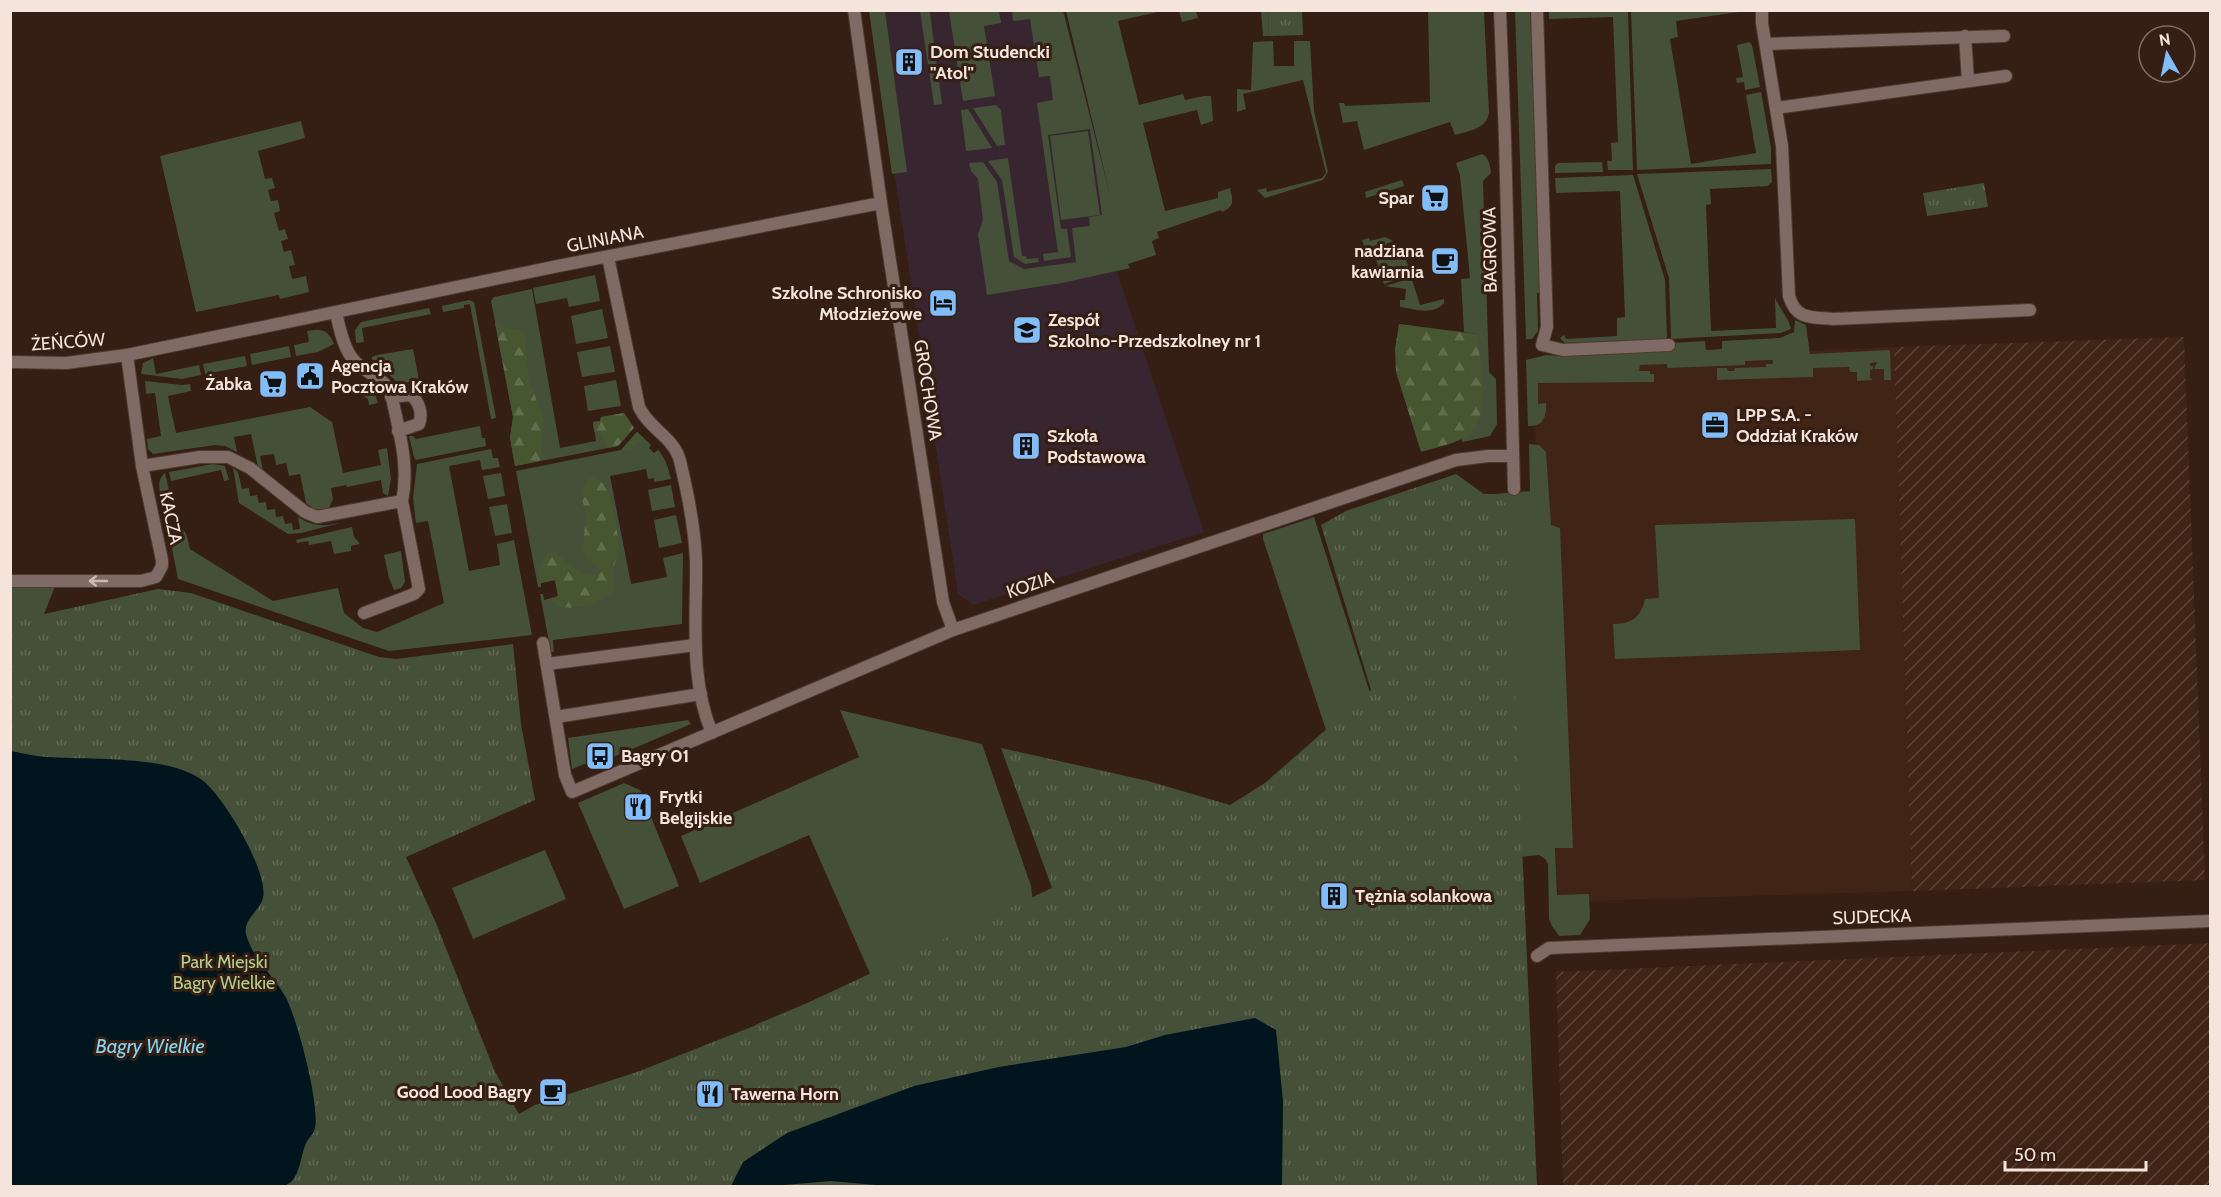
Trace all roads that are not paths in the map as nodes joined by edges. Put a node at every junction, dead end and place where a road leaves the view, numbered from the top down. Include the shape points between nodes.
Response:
1 (854, 10) edge
2 (1500, 10) edge
3 (1537, 10) edge
4 (1762, 10) edge
5 (1965, 36) junction
6 (2004, 36) dead end
7 (1766, 44) junction
8 (2006, 76) dead end
9 (1968, 81) junction
10 (1776, 108) junction
11 (881, 203) junction
12 (608, 257) junction
13 (2030, 310) dead end
14 (336, 312) junction
15 (1669, 345) dead end
16 (127, 355) junction
17 (10, 362) edge
18 (391, 397) junction
19 (398, 431) junction
20 (1513, 456) junction
21 (142, 466) junction
22 (1514, 489) dead end
23 (402, 501) junction
24 (10, 581) edge
25 (364, 613) dead end
26 (953, 630) junction
27 (543, 643) dead end
28 (695, 645) junction
29 (547, 664) junction
30 (701, 694) junction
31 (556, 717) junction
32 (712, 733) junction
33 (2211, 921) edge
34 (1537, 956) dead end

1 - 11 street, GROCHOWA
2 - 20 street, BAGROWA
3 - 15 street via 1547,327 1542,345 1563,350
4 - 7 street
5 - 6 street
5 - 7 street
5 - 9 street
7 - 10 street
8 - 9 street
9 - 10 street
10 - 13 street via 1782,146 1789,296 1792,307 1802,316 1833,320
11 - 12 street, GLINIANA
11 - 26 street, GROCHOWA via 943,602
12 - 14 street, GLINIANA
12 - 28 street via 639,407 674,448 680,462 695,550
14 - 16 street, GLINIANA
14 - 18 street via 352,358 387,386
16 - 17 street, ŻEŃCÓW via 66,363
16 - 21 street, KACZA
18 - 19 street
18 - 19 street via 410,394 418,402 419,424
19 - 23 street via 406,477
20 - 22 street, BAGROWA
20 - 26 street, KOZIA via 1456,459
21 - 23 street via 206,456 228,457 250,468 305,512 317,517
21 -> 24 street, KACZA via 162,560 156,577 141,582
23 - 25 street via 419,589
26 - 32 street, KOZIA
27 - 29 street
28 - 29 street
28 - 30 street
29 - 31 street
30 - 31 street
30 - 32 street
31 - 32 street, KOZIA via 565,775 572,792
33 - 34 street, SUDECKA via 1549,948

